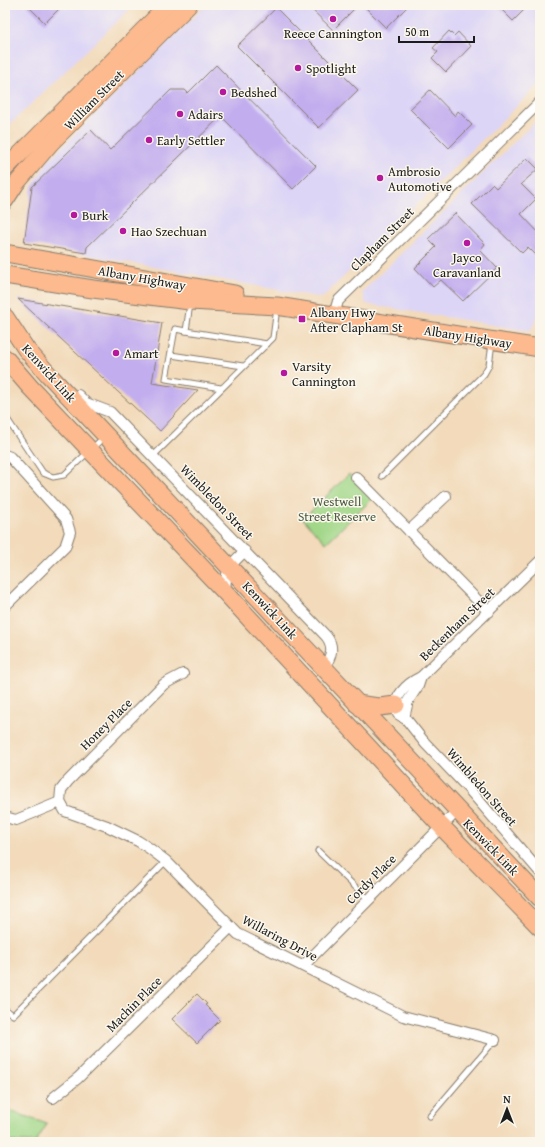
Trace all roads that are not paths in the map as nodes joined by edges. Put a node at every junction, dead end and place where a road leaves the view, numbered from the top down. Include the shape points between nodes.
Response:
1 (168, 5) edge
2 (190, 5) edge
3 (540, 102) edge
4 (5, 169) edge
5 (5, 201) edge
6 (5, 253) edge
7 (5, 275) edge
8 (190, 301) junction
9 (277, 306) junction
10 (334, 315) junction
11 (5, 317) edge
12 (186, 330) junction
13 (493, 341) junction
14 (267, 344) junction
15 (540, 348) edge
16 (171, 355) junction
17 (5, 358) edge
18 (243, 366) junction
19 (52, 378) junction
20 (221, 388) junction
21 (5, 416) edge
22 (106, 436) junction
23 (90, 452) junction
24 (5, 455) edge
25 (153, 456) junction
26 (382, 476) dead end
27 (356, 477) dead end
28 (446, 496) dead end
29 (409, 531) junction
30 (246, 551) junction
31 (540, 561) edge
32 (229, 566) junction
33 (225, 592) junction
34 (5, 606) edge
35 (488, 612) junction
36 (324, 668) junction
37 (183, 674) dead end
38 (421, 677) junction
39 (357, 704) junction
40 (400, 712) junction
41 (60, 802) junction
42 (457, 811) junction
43 (5, 817) edge
44 (442, 827) junction
45 (318, 851) dead end
46 (166, 861) junction
47 (540, 872) edge
48 (540, 898) edge
49 (369, 900) junction
50 (231, 927) junction
51 (540, 927) edge
52 (303, 966) junction
53 (5, 1009) edge
54 (495, 1040) joint
55 (53, 1098) dead end
56 (430, 1116) dead end

1 - 4 main road, William Street
2 - 5 main road, William Street via 51,143
3 - 10 street, Clapham Street via 338,301
6 - 9 highway, Albany Highway via 238,295
7 - 8 highway, Albany Highway
8 - 9 highway, Albany Highway
8 - 12 lane
9 - 10 highway, Albany Highway
9 - 14 lane via 273,338
10 - 13 highway, Albany Highway
11 - 19 highway, Kenwick Link via 26,349
12 - 14 lane
12 - 16 lane via 175,329
13 - 15 highway, Albany Highway
13 - 26 lane via 484,374
14 - 18 lane
16 - 18 lane
16 - 20 lane via 166,378
17 - 23 highway, Kenwick Link
18 - 20 lane
19 - 22 highway, Kenwick Link
19 - 25 street, Wimbledon Street via 66,384 86,403 110,412
20 - 25 lane
21 - 23 lane via 43,473 53,477 64,475
22 - 23 lane
22 - 32 highway, Kenwick Link
23 - 33 highway, Kenwick Link
24 - 34 street via 10,457 66,519 70,532 65,546
25 - 30 street, Wimbledon Street
27 - 29 street
28 - 29 street
29 - 35 street
30 - 32 street
30 - 36 street, Wimbledon Street via 329,640 332,649
31 - 35 street, Beckenham Street
32 - 33 street via 225,576
32 - 36 highway, Kenwick Link
33 - 44 highway, Kenwick Link
35 - 38 street, Beckenham Street
36 - 39 highway, Kenwick Link
37 - 41 street, Honey Place via 164,684 68,781 61,790
38 - 40 street via 418,686
38 - 40 street, Beckenham Street via 401,692
39 - 40 highway
39 - 42 highway, Kenwick Link
40 - 47 street, Wimbledon Street
41 - 43 street via 16,820
41 - 46 street, Willaring Drive via 65,812 126,835
42 - 44 street, Cordy Place
42 - 48 highway, Kenwick Link
44 - 49 street, Cordy Place
44 - 51 highway, Kenwick Link
45 - 49 lane
46 - 50 street, Willaring Drive
46 - 53 lane via 13,1015
49 - 52 street, Cordy Place
50 - 52 street, Willaring Drive via 238,934
50 - 55 street, Machin Place via 78,1078
52 - 54 street, Willaring Drive via 403,1016
54 - 56 lane

